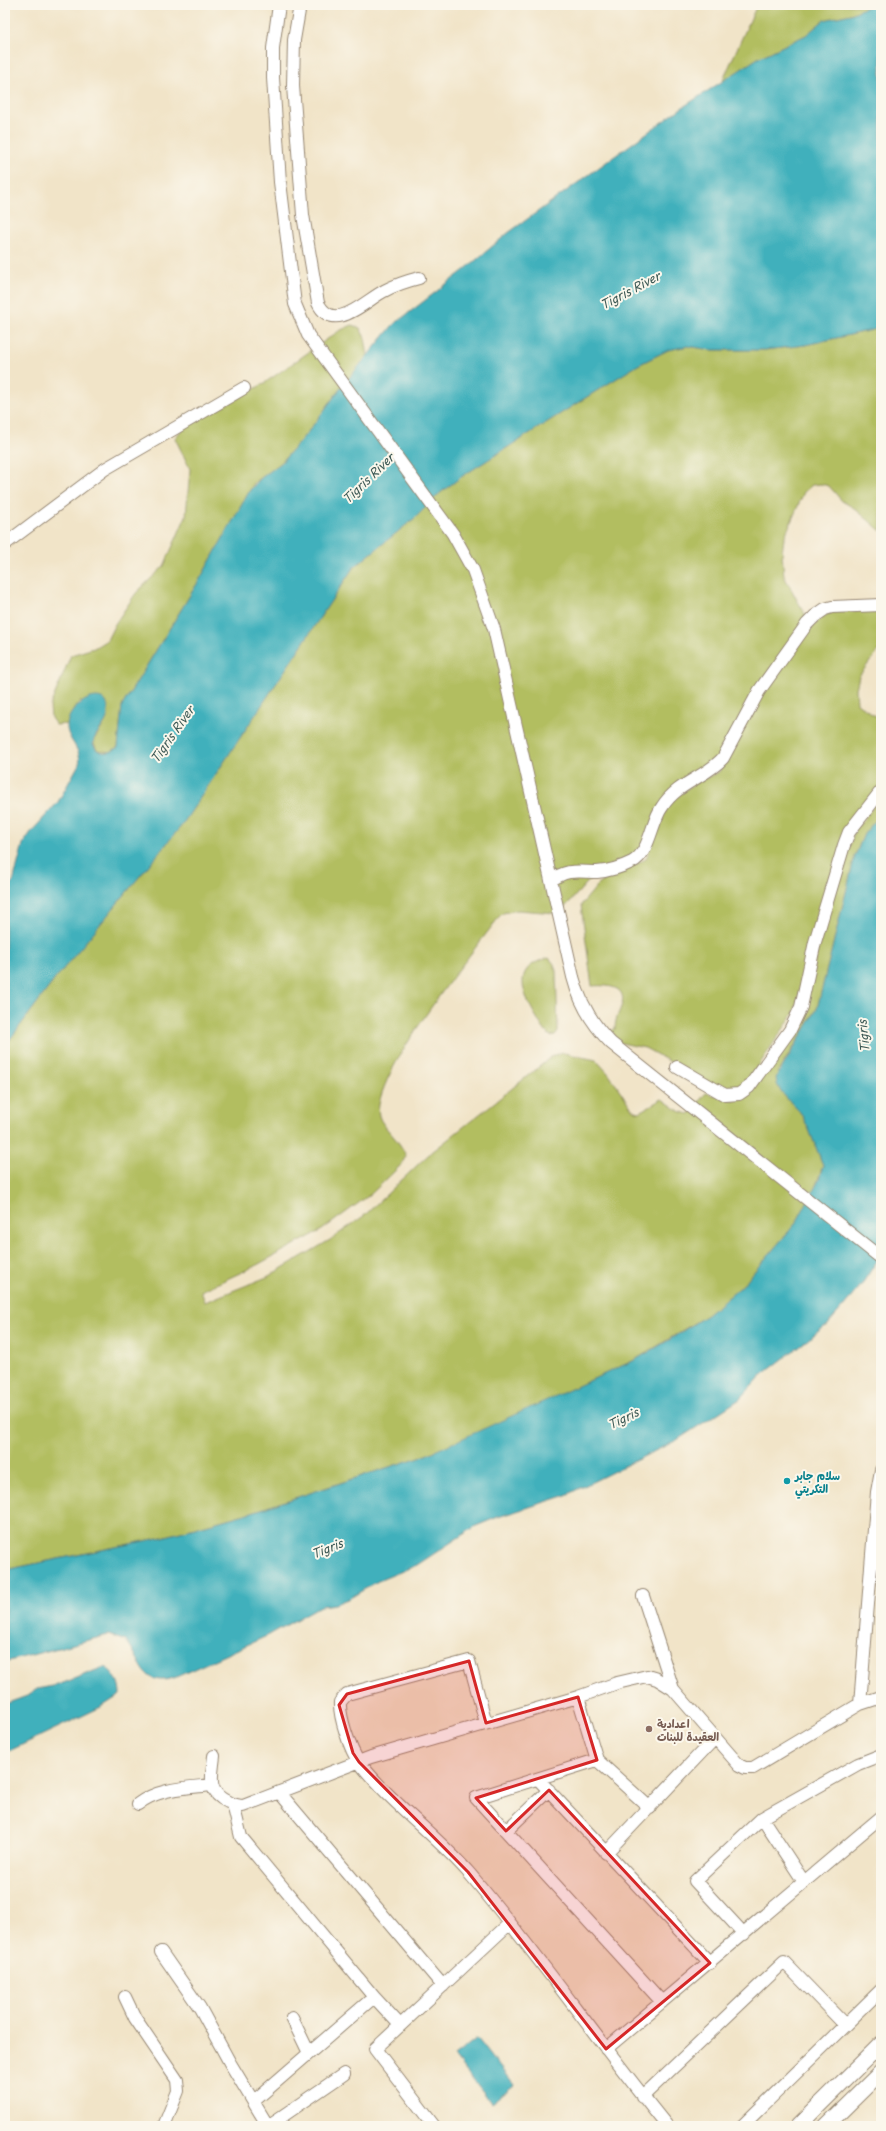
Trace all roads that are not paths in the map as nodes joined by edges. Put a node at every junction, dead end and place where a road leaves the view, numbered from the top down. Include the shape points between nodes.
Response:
1 (279, 5) edge
2 (300, 5) edge
3 (419, 278) dead end
4 (244, 388) dead end
5 (5, 544) edge
6 (881, 605) edge
7 (881, 791) edge
8 (551, 881) junction
9 (677, 1067) dead end
10 (881, 1258) edge
11 (881, 1470) edge
12 (879, 1492) edge
13 (643, 1596) dead end
14 (672, 1689) junction
15 (578, 1697) junction
16 (881, 1697) edge
17 (860, 1704) junction
18 (486, 1723) junction
19 (714, 1738) junction
20 (881, 1755) edge
21 (214, 1756) dead end
22 (597, 1760) junction
23 (359, 1762) junction
24 (538, 1779) junction
25 (212, 1785) junction
26 (549, 1790) junction
27 (279, 1792) junction
28 (138, 1804) dead end
29 (233, 1804) junction
30 (650, 1808) junction
31 (881, 1817) edge
32 (762, 1818) junction
33 (506, 1831) junction
34 (606, 1853) junction
35 (804, 1882) junction
36 (510, 1922) junction
37 (744, 1934) junction
38 (162, 1952) dead end
39 (710, 1963) junction
40 (443, 1986) junction
41 (881, 1990) edge
42 (374, 1997) junction
43 (125, 1998) dead end
44 (662, 2002) junction
45 (292, 2018) dead end
46 (400, 2025) junction
47 (845, 2026) junction
48 (881, 2044) edge
49 (606, 2049) junction
50 (309, 2053) junction
51 (881, 2072) edge
52 (344, 2074) dead end
53 (642, 2097) junction
54 (824, 2099) junction
55 (254, 2101) junction
56 (838, 2113) junction
57 (164, 2126) edge
58 (268, 2126) edge
59 (434, 2126) edge
60 (666, 2126) edge
61 (742, 2126) edge
62 (798, 2126) edge
63 (826, 2126) edge

1 - 8 street via 273,63 280,182 295,304 302,325 314,345 441,517 470,564 488,609
2 - 3 street via 294,40 293,86 303,215 318,303 327,314 340,316 355,310 391,287
4 - 5 street via 105,469
6 - 8 street via 832,607 820,612 807,624 759,691 723,758 717,765 681,786 666,801 638,858 629,864 607,870 566,872
7 - 9 street via 849,832 844,845 815,942 802,1007 790,1030 749,1087 739,1094 725,1095
8 - 10 street via 577,992 591,1020 611,1044
11 - 12 street
12 - 17 street
13 - 14 street
14 - 15 street via 647,1676 617,1683
14 - 19 street
15 - 18 street
15 - 22 street
16 - 17 street
17 - 19 street via 753,1768 739,1765
18 - 23 street
18 - 23 street via 469,1661 347,1694 339,1705 353,1753
19 - 30 street
20 - 32 street via 858,1764
21 - 25 street
22 - 24 street
22 - 30 street
23 - 27 street
23 - 36 street via 468,1872
24 - 26 street
24 - 33 street via 476,1798
25 - 28 street via 167,1791 148,1796
25 - 29 street via 218,1797
26 - 33 street
26 - 34 street
27 - 29 street via 243,1806
27 - 40 street
29 - 42 street via 241,1837
30 - 34 street
31 - 35 street
32 - 35 street
32 - 37 street via 695,1881
33 - 44 street
34 - 39 street
35 - 37 street
36 - 40 street
36 - 49 street
37 - 39 street
38 - 55 street via 200,2008
39 - 44 street
40 - 46 street
41 - 47 street
42 - 46 street
42 - 50 street
43 - 57 street via 135,2018 177,2080 178,2091
44 - 49 street
45 - 50 street
46 - 59 street via 375,2049
47 - 53 street via 784,1962
47 - 61 street
48 - 54 main road
49 - 53 street
50 - 55 street
51 - 56 main road
52 - 58 street
53 - 60 street
54 - 56 main road
54 - 62 main road
55 - 58 street
56 - 63 main road

